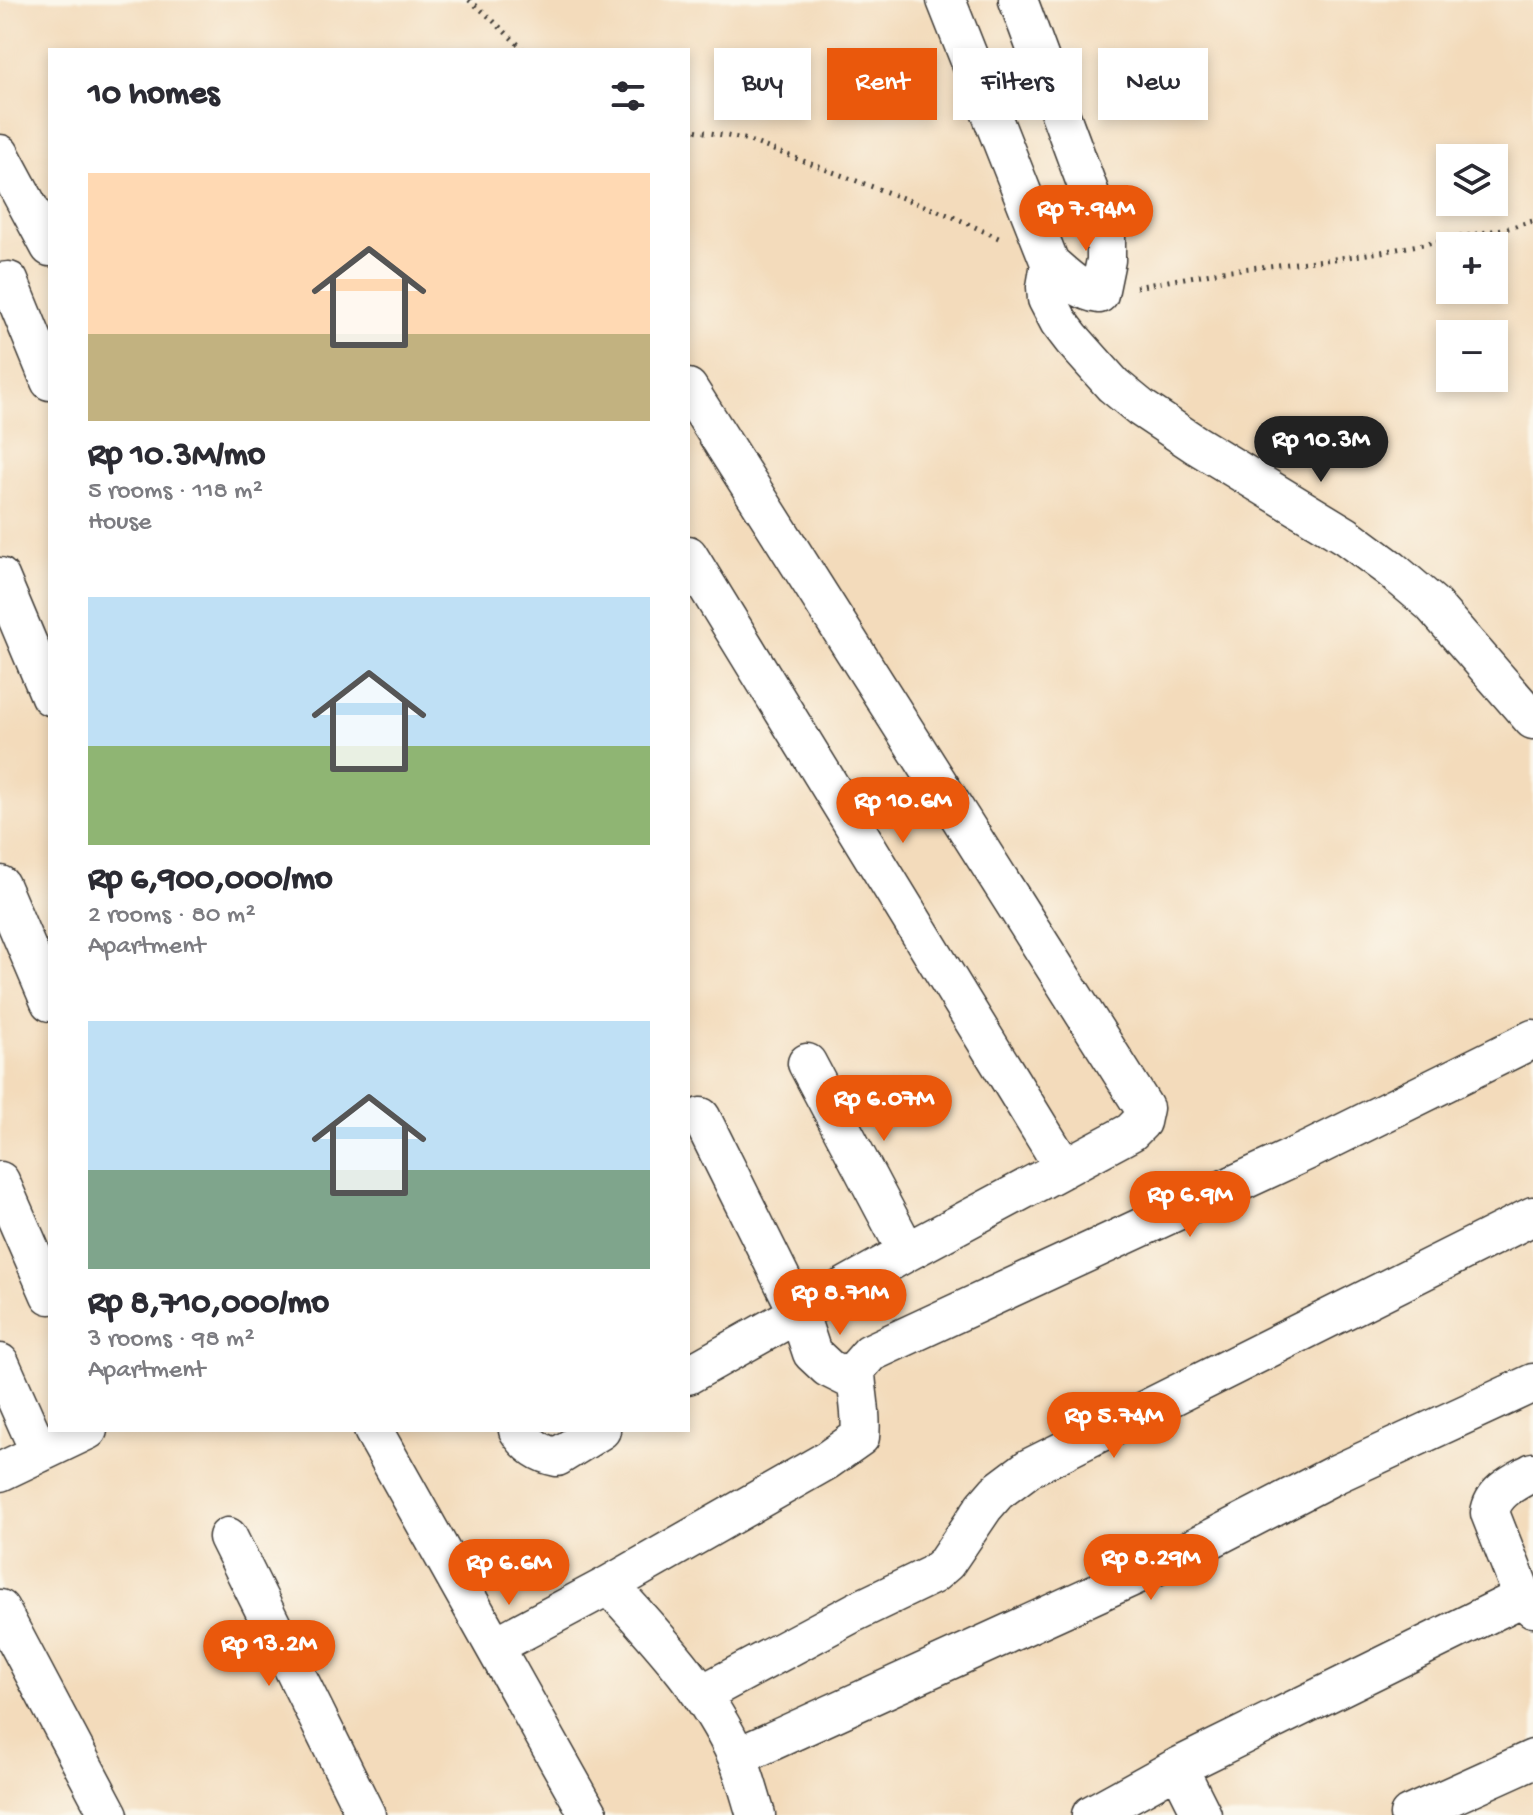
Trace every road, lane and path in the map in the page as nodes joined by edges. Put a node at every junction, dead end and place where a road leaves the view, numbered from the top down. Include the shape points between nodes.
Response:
1 (469, 0) edge
2 (946, 0) edge
3 (1018, 0) edge
4 (522, 48) edge
5 (690, 129) edge
6 (0, 154) edge
7 (951, 216) dead end
8 (1533, 221) edge
9 (48, 243) edge
10 (1048, 275) junction
11 (0, 282) edge
12 (1099, 294) junction
13 (48, 376) edge
14 (690, 391) edge
15 (690, 558) edge
16 (0, 577) edge
17 (48, 691) edge
18 (1533, 720) edge
19 (0, 885) edge
20 (48, 997) edge
21 (1533, 1039) edge
22 (807, 1063) dead end
23 (701, 1117) dead end
24 (1064, 1168) junction
25 (0, 1181) edge
26 (1533, 1216) edge
27 (907, 1252) junction
28 (48, 1290) edge
29 (799, 1314) junction
30 (0, 1363) edge
31 (690, 1374) edge
32 (856, 1382) junction
33 (1533, 1383) edge
34 (84, 1432) edge
35 (374, 1432) edge
36 (519, 1432) edge
37 (598, 1432) edge
38 (40, 1453) junction
39 (0, 1472) edge
40 (1533, 1472) edge
41 (228, 1537) dead end
42 (609, 1585) junction
43 (1528, 1602) edge
44 (0, 1609) edge
45 (495, 1646) junction
46 (702, 1694) junction
47 (737, 1757) junction
48 (1533, 1759) edge
49 (1178, 1767) junction
50 (109, 1815) edge
51 (366, 1815) edge
52 (589, 1815) edge
53 (756, 1815) edge
54 (1091, 1815) edge
55 (1202, 1815) edge
56 (1409, 1815) edge

1 - 4 path
2 - 10 street
3 - 12 street via 1106,237
5 - 7 path via 744,139
6 - 9 street
8 - 12 path via 1381,252 1222,271
10 - 12 street
10 - 18 street via 1047,299 1059,322 1113,385 1392,570 1432,604
11 - 13 street via 9,281
14 - 24 street via 1144,1108 1141,1122 1131,1132
15 - 24 street
16 - 17 street
19 - 20 street
21 - 32 street via 1311,1149 870,1353 856,1369
22 - 27 street
23 - 29 street
24 - 27 street
25 - 28 street
26 - 46 street via 1029,1468 997,1492 932,1575
27 - 29 street
29 - 31 street
29 - 32 street via 812,1353
30 - 38 street
32 - 42 street via 860,1437
33 - 47 street via 1336,1474 1176,1557
34 - 38 street
35 - 45 street
36 - 37 street via 540,1454 557,1457
38 - 39 street
40 - 43 street via 1504,1490 1490,1513
41 - 51 street
42 - 45 street
42 - 46 street
43 - 49 street
44 - 50 street
45 - 52 street
46 - 47 street
47 - 53 street
48 - 56 street
49 - 54 street
49 - 55 street

